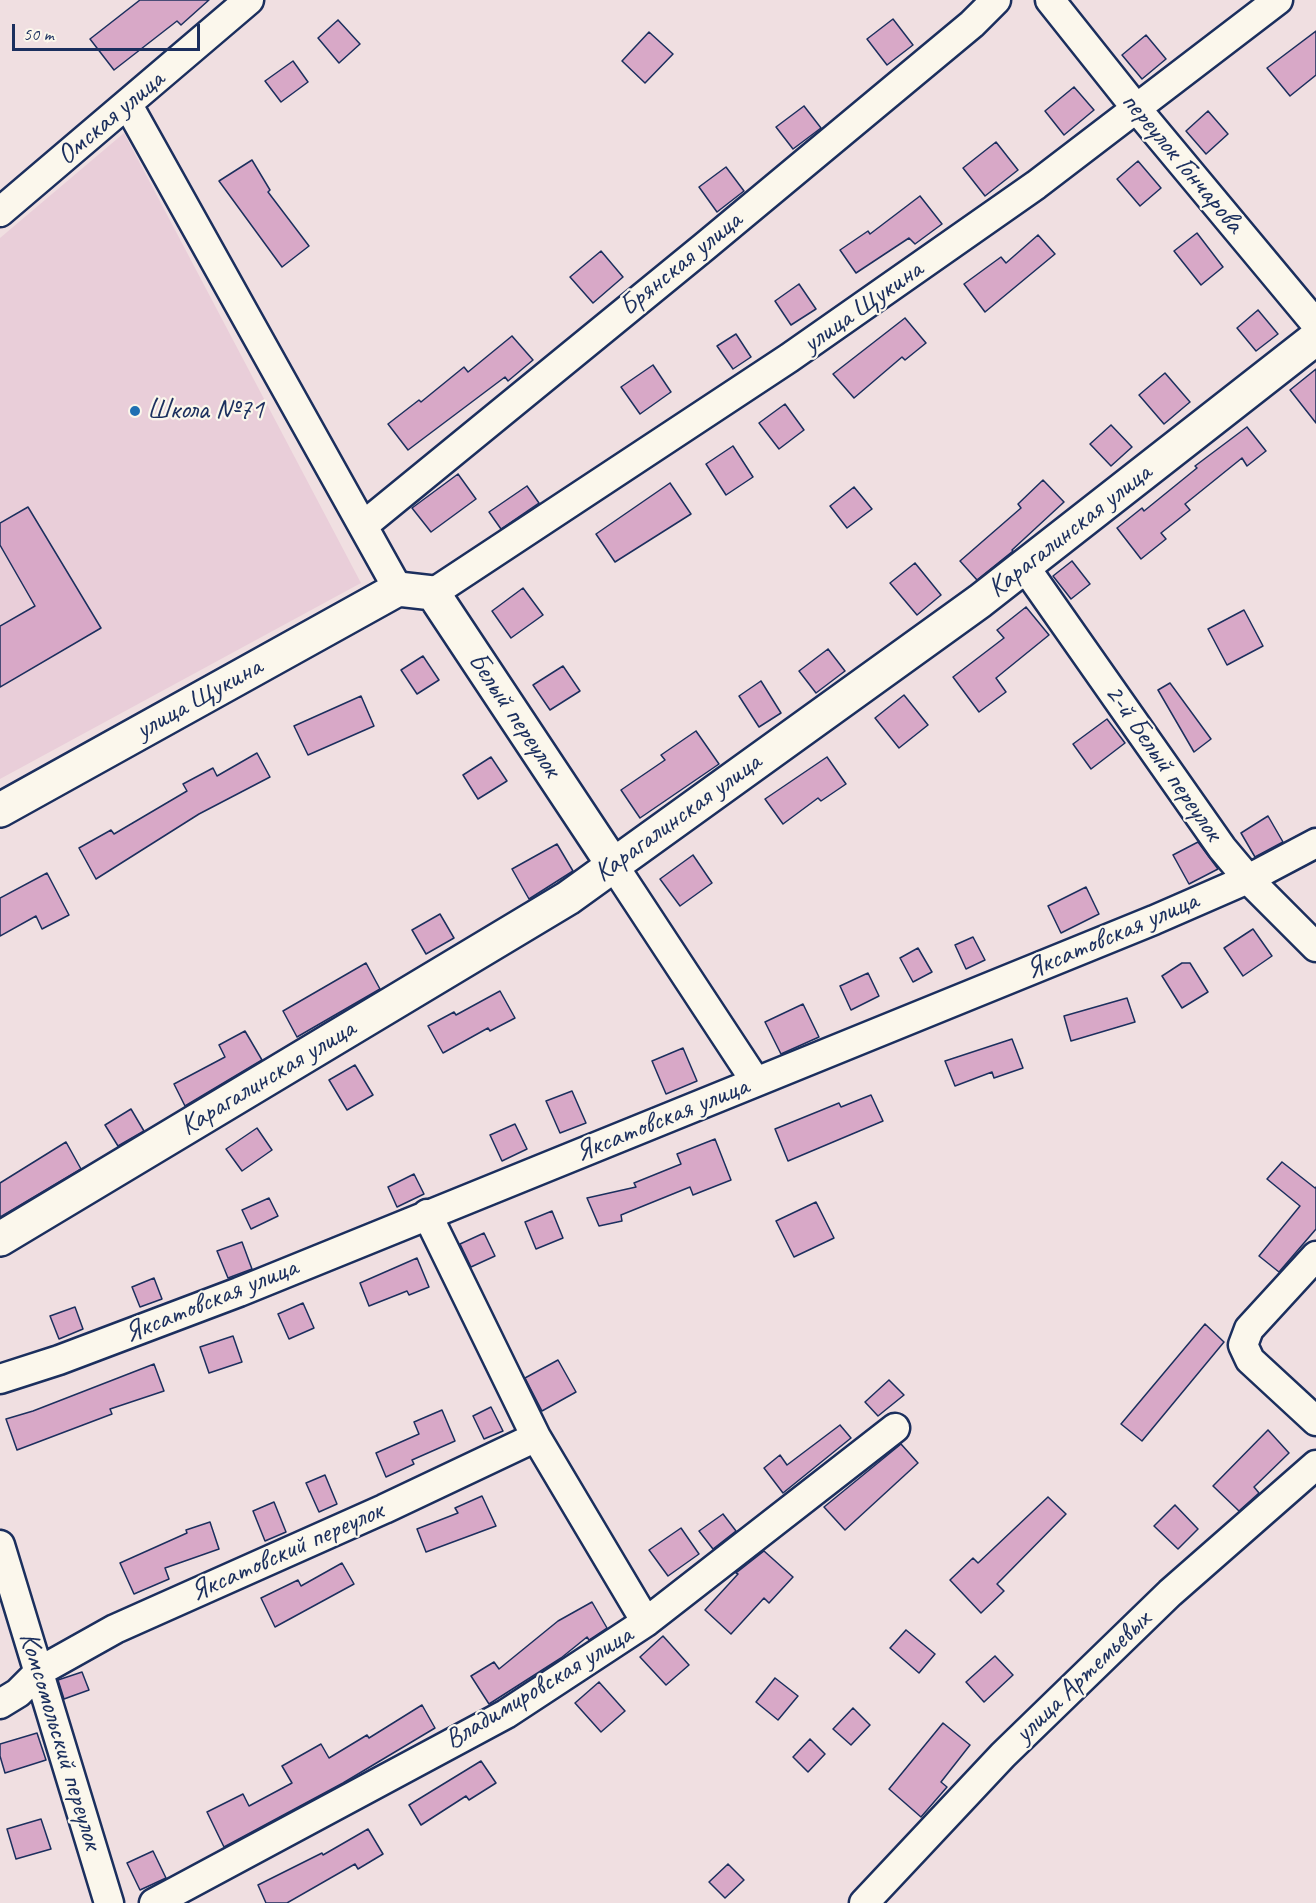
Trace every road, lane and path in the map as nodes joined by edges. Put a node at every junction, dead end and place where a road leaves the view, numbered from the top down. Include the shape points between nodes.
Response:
1 (249, 0) edge
2 (996, 0) edge
3 (1050, 0) edge
4 (1278, 0) edge
5 (128, 105) junction
6 (1136, 108) junction
7 (0, 212) edge
8 (1316, 324) edge
9 (1316, 338) edge
10 (364, 525) junction
11 (1025, 567) junction
12 (398, 589) junction
13 (433, 593) junction
14 (0, 810) edge
15 (1316, 843) edge
16 (614, 866) junction
17 (1248, 879) junction
18 (1316, 947) edge
19 (756, 1082) junction
20 (427, 1214) junction
21 (0, 1239) edge
22 (1316, 1256) edge
23 (0, 1379) edge
24 (1316, 1421) edge
25 (895, 1428) dead end
26 (536, 1437) junction
27 (1316, 1465) edge
28 (0, 1545) edge
29 (646, 1622) junction
30 (40, 1671) junction
31 (0, 1704) edge
32 (109, 1903) edge
33 (154, 1903) edge
34 (864, 1903) edge

1 - 5 street, Омская улица
2 - 10 street, Брянская улица via 704,247
3 - 6 street, переулок Гончарова
4 - 6 street, улица Щукина
5 - 7 street, Омская улица
5 - 10 street
6 - 8 street, переулок Гончарова
6 - 13 street, улица Щукина via 1036,185 789,358
9 - 11 street, Карагалинская улица
10 - 12 street
11 - 16 street, Карагалинская улица
11 - 17 street, 2-й Белый переулок via 1222,848
12 - 13 street
12 - 14 street, улица Щукина
13 - 16 street, Белый переулок
15 - 17 street, Яксатовская улица
16 - 19 street
16 - 21 street, Карагалинская улица via 568,898
17 - 18 street, 2-й Белый переулок
17 - 19 street, Яксатовская улица
19 - 20 street, Яксатовская улица
20 - 23 street, Яксатовская улица via 216,1300
20 - 26 street
22 - 24 street via 1249,1329 1243,1345 1250,1360
25 - 29 street, Владимировская улица
26 - 29 street
26 - 30 street, Яксатовский переулок via 115,1629
27 - 34 street, улица Артемьевых via 1161,1601 1003,1755
28 - 30 street, Комсомольский переулок
29 - 33 street, Владимировская улица via 506,1714
30 - 31 street, Яксатовский переулок
30 - 32 street, Комсомольский переулок

